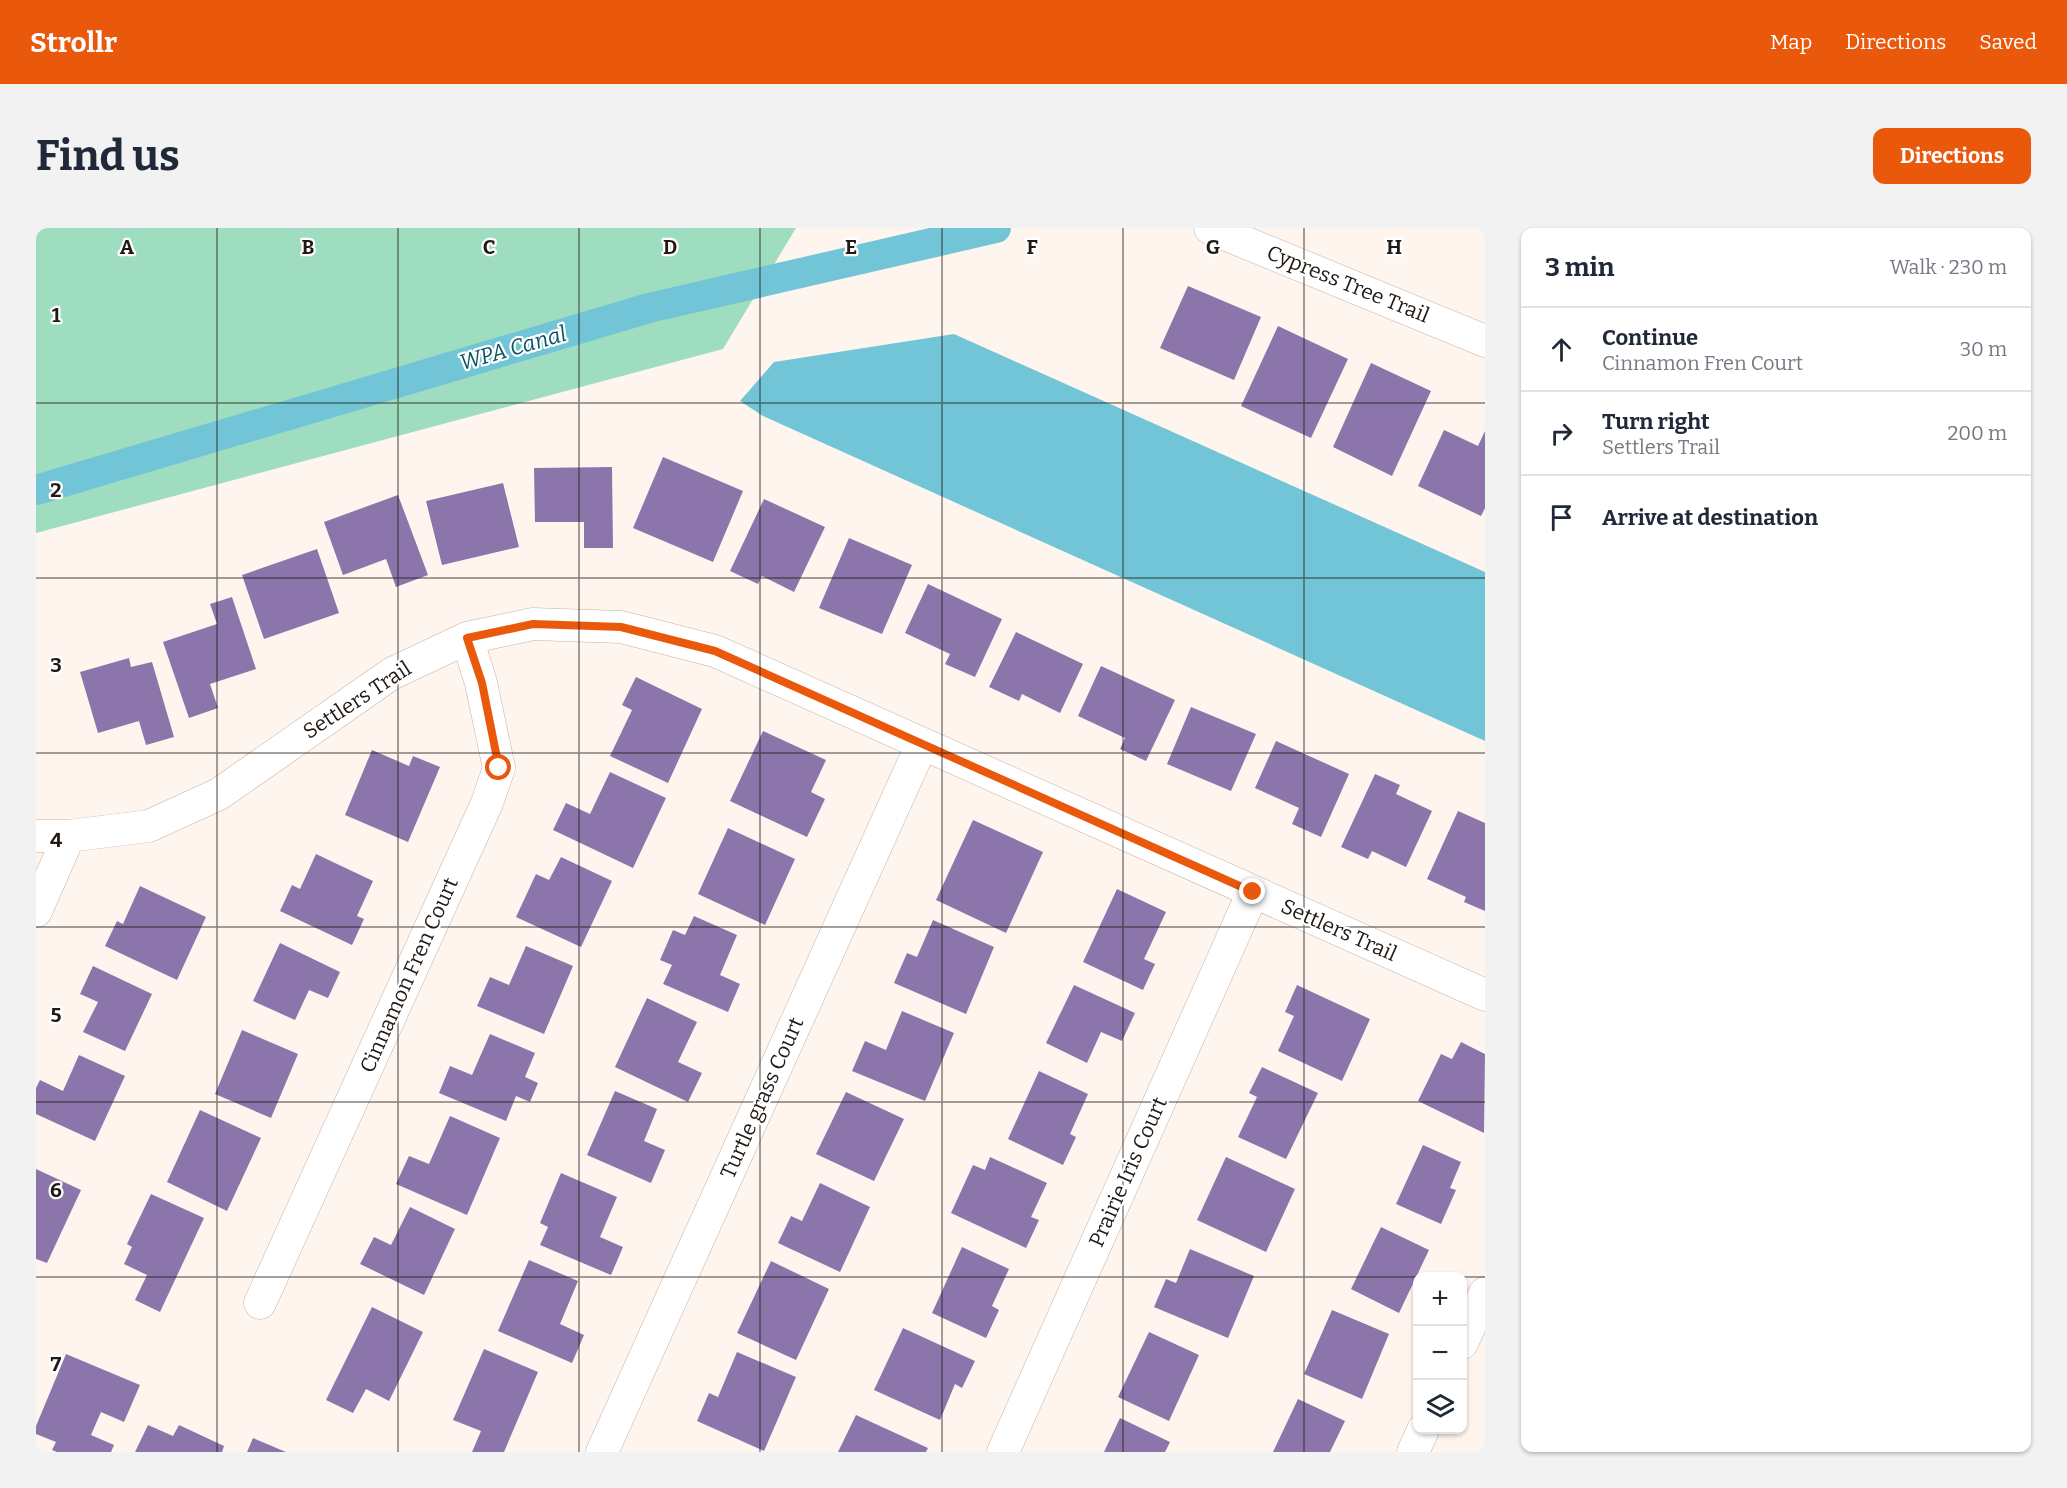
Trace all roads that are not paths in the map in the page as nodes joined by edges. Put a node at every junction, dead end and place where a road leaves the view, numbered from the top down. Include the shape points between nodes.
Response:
1 (1210, 228) edge
2 (1485, 340) edge
3 (467, 638) junction
4 (922, 744) junction
5 (36, 836) edge
6 (69, 836) junction
7 (1253, 892) junction
8 (36, 911) edge
9 (1485, 995) edge
10 (1485, 1293) edge
11 (260, 1303) dead end
12 (1467, 1331) edge
13 (1421, 1434) edge
14 (602, 1452) edge
15 (1003, 1452) edge
16 (1413, 1452) edge

1 - 2 street, Cypress Tree Trail
3 - 4 street, Settlers Trail via 533,624 621,627 715,651
3 - 6 street, Settlers Trail via 391,674 219,794 148,826
3 - 11 street, Cinnamon Fren Court via 482,683 499,768 482,814
4 - 7 street, Settlers Trail
4 - 14 street, Turtle grass Court
5 - 6 street, Settlers Trail
6 - 8 street
7 - 9 street, Settlers Trail
7 - 15 street, Prairie Iris Court
10 - 12 street
13 - 16 street

